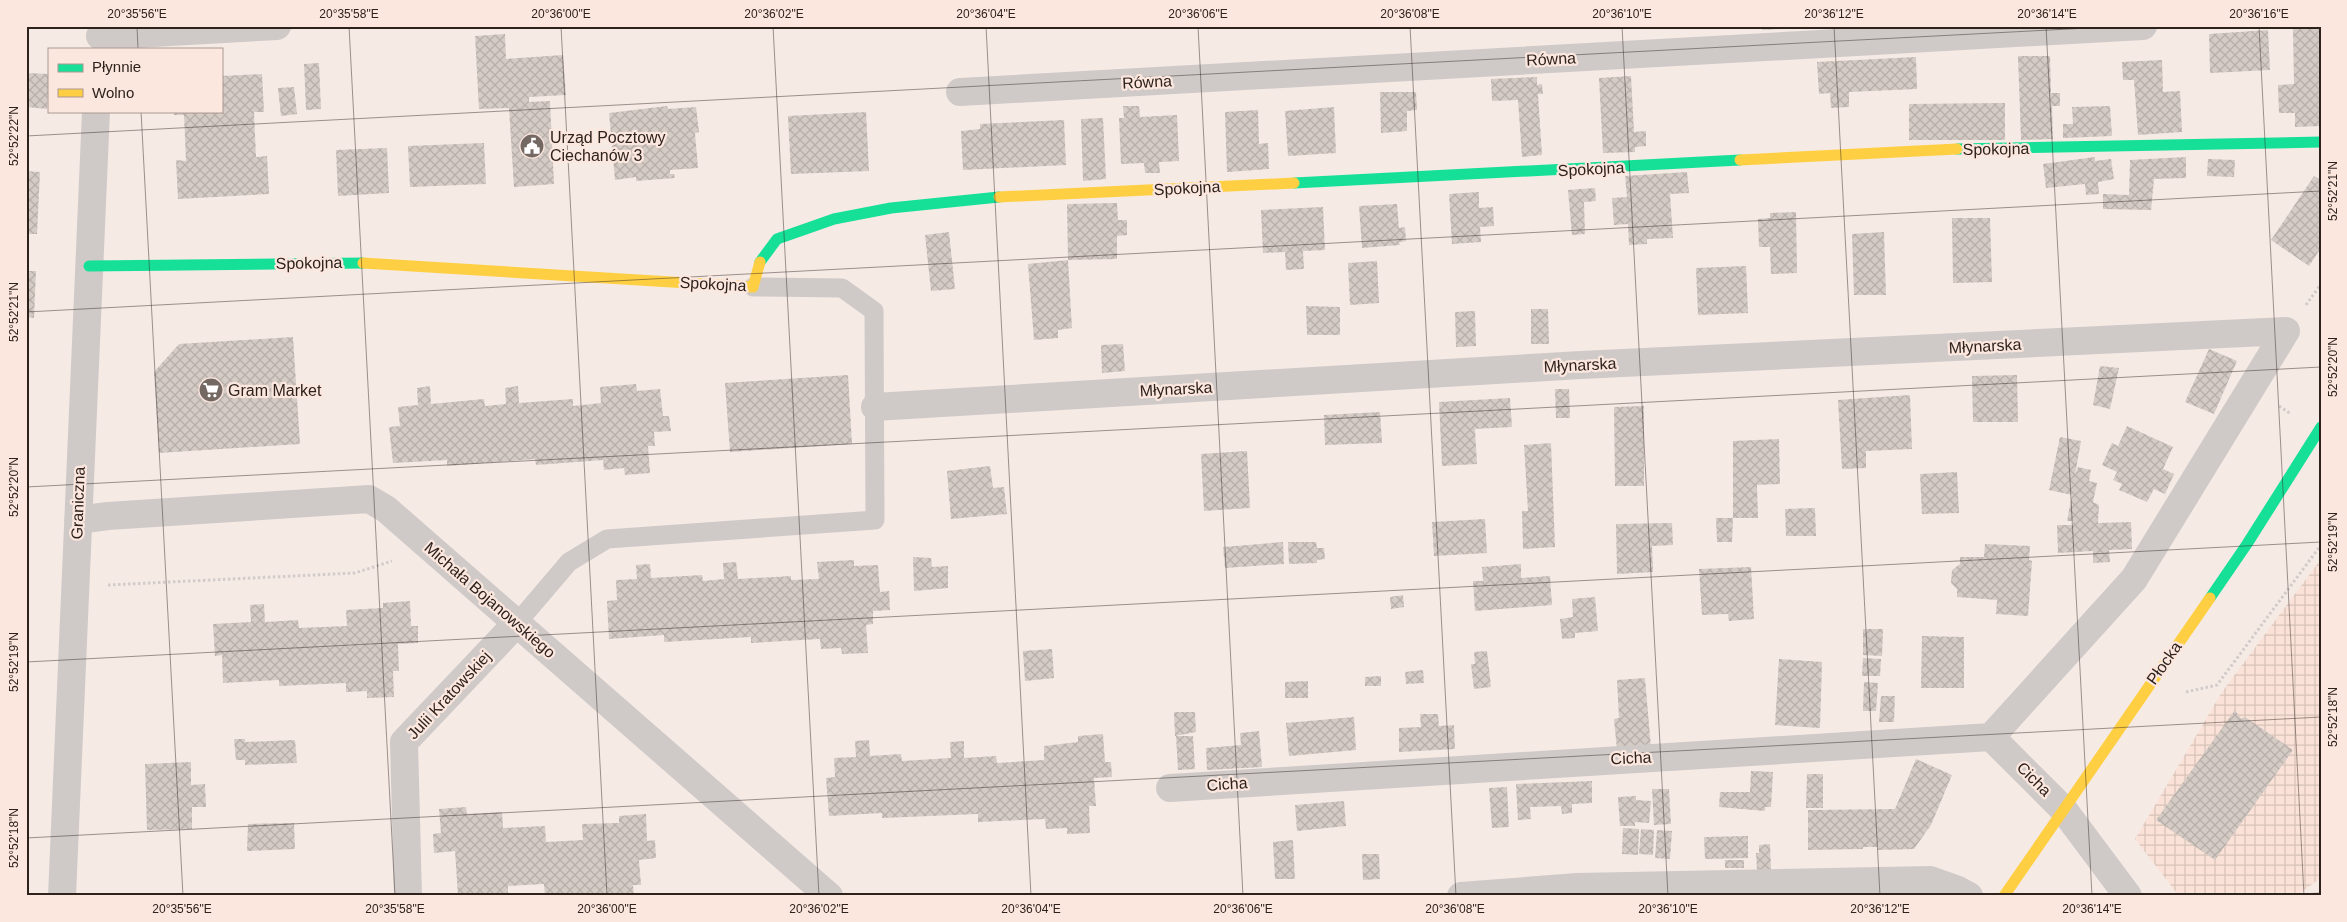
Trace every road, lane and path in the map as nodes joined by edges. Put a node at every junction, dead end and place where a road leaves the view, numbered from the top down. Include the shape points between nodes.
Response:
1 (277, 26) edge
2 (2143, 26) edge
3 (100, 37) edge
4 (960, 92) dead end
5 (96, 112) edge
6 (2321, 142) edge
7 (89, 266) junction
8 (753, 287) junction
9 (874, 407) junction
10 (2321, 427) edge
11 (78, 520) junction
12 (2321, 545) edge
13 (431, 548) junction
14 (105, 585) dead end
15 (516, 623) junction
16 (2183, 693) dead end
17 (1991, 737) junction
18 (1170, 788) dead end
19 (2063, 809) junction
20 (62, 896) edge
21 (408, 896) edge
22 (829, 896) edge
23 (1461, 896) edge
24 (1969, 896) edge
25 (2004, 896) edge
26 (2128, 896) edge

1 - 3 street
2 - 4 street, Równa
5 - 7 street, Graniczna
6 - 8 street, Spokojna via 1922,150 1005,197 891,208 834,219 777,239 760,262
7 - 8 street, Spokojna via 355,262
7 - 11 street, Graniczna
8 - 9 lane via 842,288 874,311
9 - 15 lane via 875,520 607,539 569,562
9 - 17 street, Młynarska via 1571,366 2286,331 2134,579
10 - 19 street, Płocka via 2247,544
11 - 13 street, Michała Bojanowskiego via 369,499 386,509
11 - 20 street, Graniczna
12 - 16 path via 2217,685
13 - 14 path via 355,573
13 - 15 street, Michała Bojanowskiego
15 - 21 street, Julii Kratowskiej via 404,742
15 - 22 street, Michała Bojanowskiego
17 - 18 street, Cicha
17 - 19 street, Cicha
19 - 25 street, Płocka
19 - 26 street, Cicha
23 - 24 street via 1577,887 1930,880

